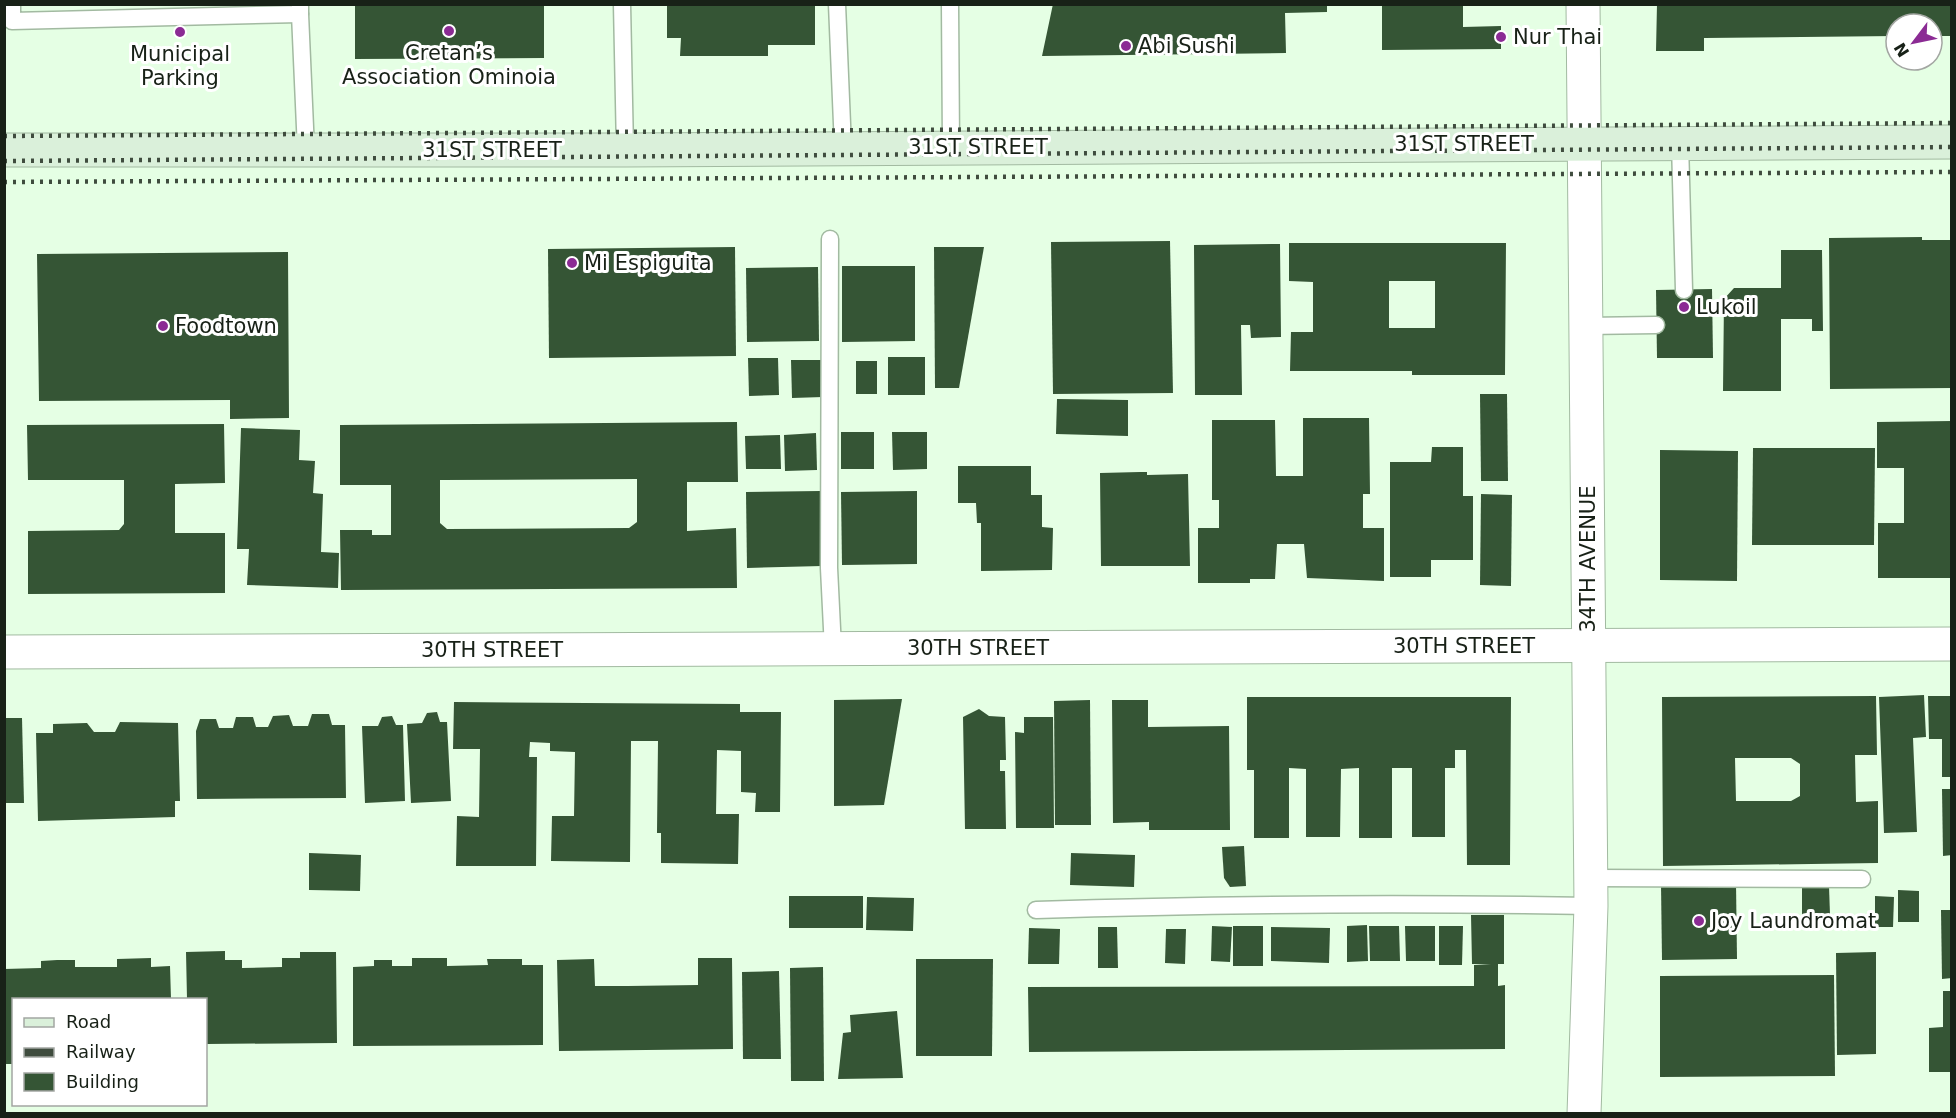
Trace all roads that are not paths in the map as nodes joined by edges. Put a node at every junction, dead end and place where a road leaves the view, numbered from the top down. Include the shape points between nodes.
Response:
1 (622, 4) edge
2 (837, 4) edge
3 (950, 4) edge
4 (1583, 4) edge
5 (300, 9) edge
6 (12, 13) edge
7 (1952, 142) edge
8 (1584, 143) junction
9 (1680, 143) junction
10 (951, 147) junction
11 (843, 148) junction
12 (4, 150) edge
13 (306, 150) junction
14 (626, 150) junction
15 (830, 239) dead end
16 (1684, 290) dead end
17 (1656, 325) dead end
18 (1586, 326) junction
19 (1952, 644) edge
20 (1589, 645) junction
21 (833, 649) junction
22 (4, 652) edge
23 (1862, 879) dead end
24 (1591, 892) junction
25 (1036, 910) dead end
26 (1584, 1113) edge

1 - 14 lane
2 - 11 lane
3 - 10 lane
4 - 8 street, 34TH AVENUE
5 - 6 lane
5 - 13 lane
7 - 9 main road, 31ST STREET
8 - 9 main road, 31ST STREET
8 - 10 main road, 31ST STREET
8 - 18 street, 34TH AVENUE
9 - 16 lane
10 - 11 main road, 31ST STREET
11 - 14 main road, 31ST STREET
12 - 13 main road, 31ST STREET
13 - 14 main road, 31ST STREET
15 - 21 lane via 829,567
17 - 18 lane
18 - 20 street, 34TH AVENUE
19 - 20 street, 30TH STREET
20 - 21 street, 30TH STREET
20 - 24 street, 34TH AVENUE
21 - 22 street, 30TH STREET
23 - 24 lane
24 - 25 lane via 1355,904
24 - 26 street, 34TH AVENUE

